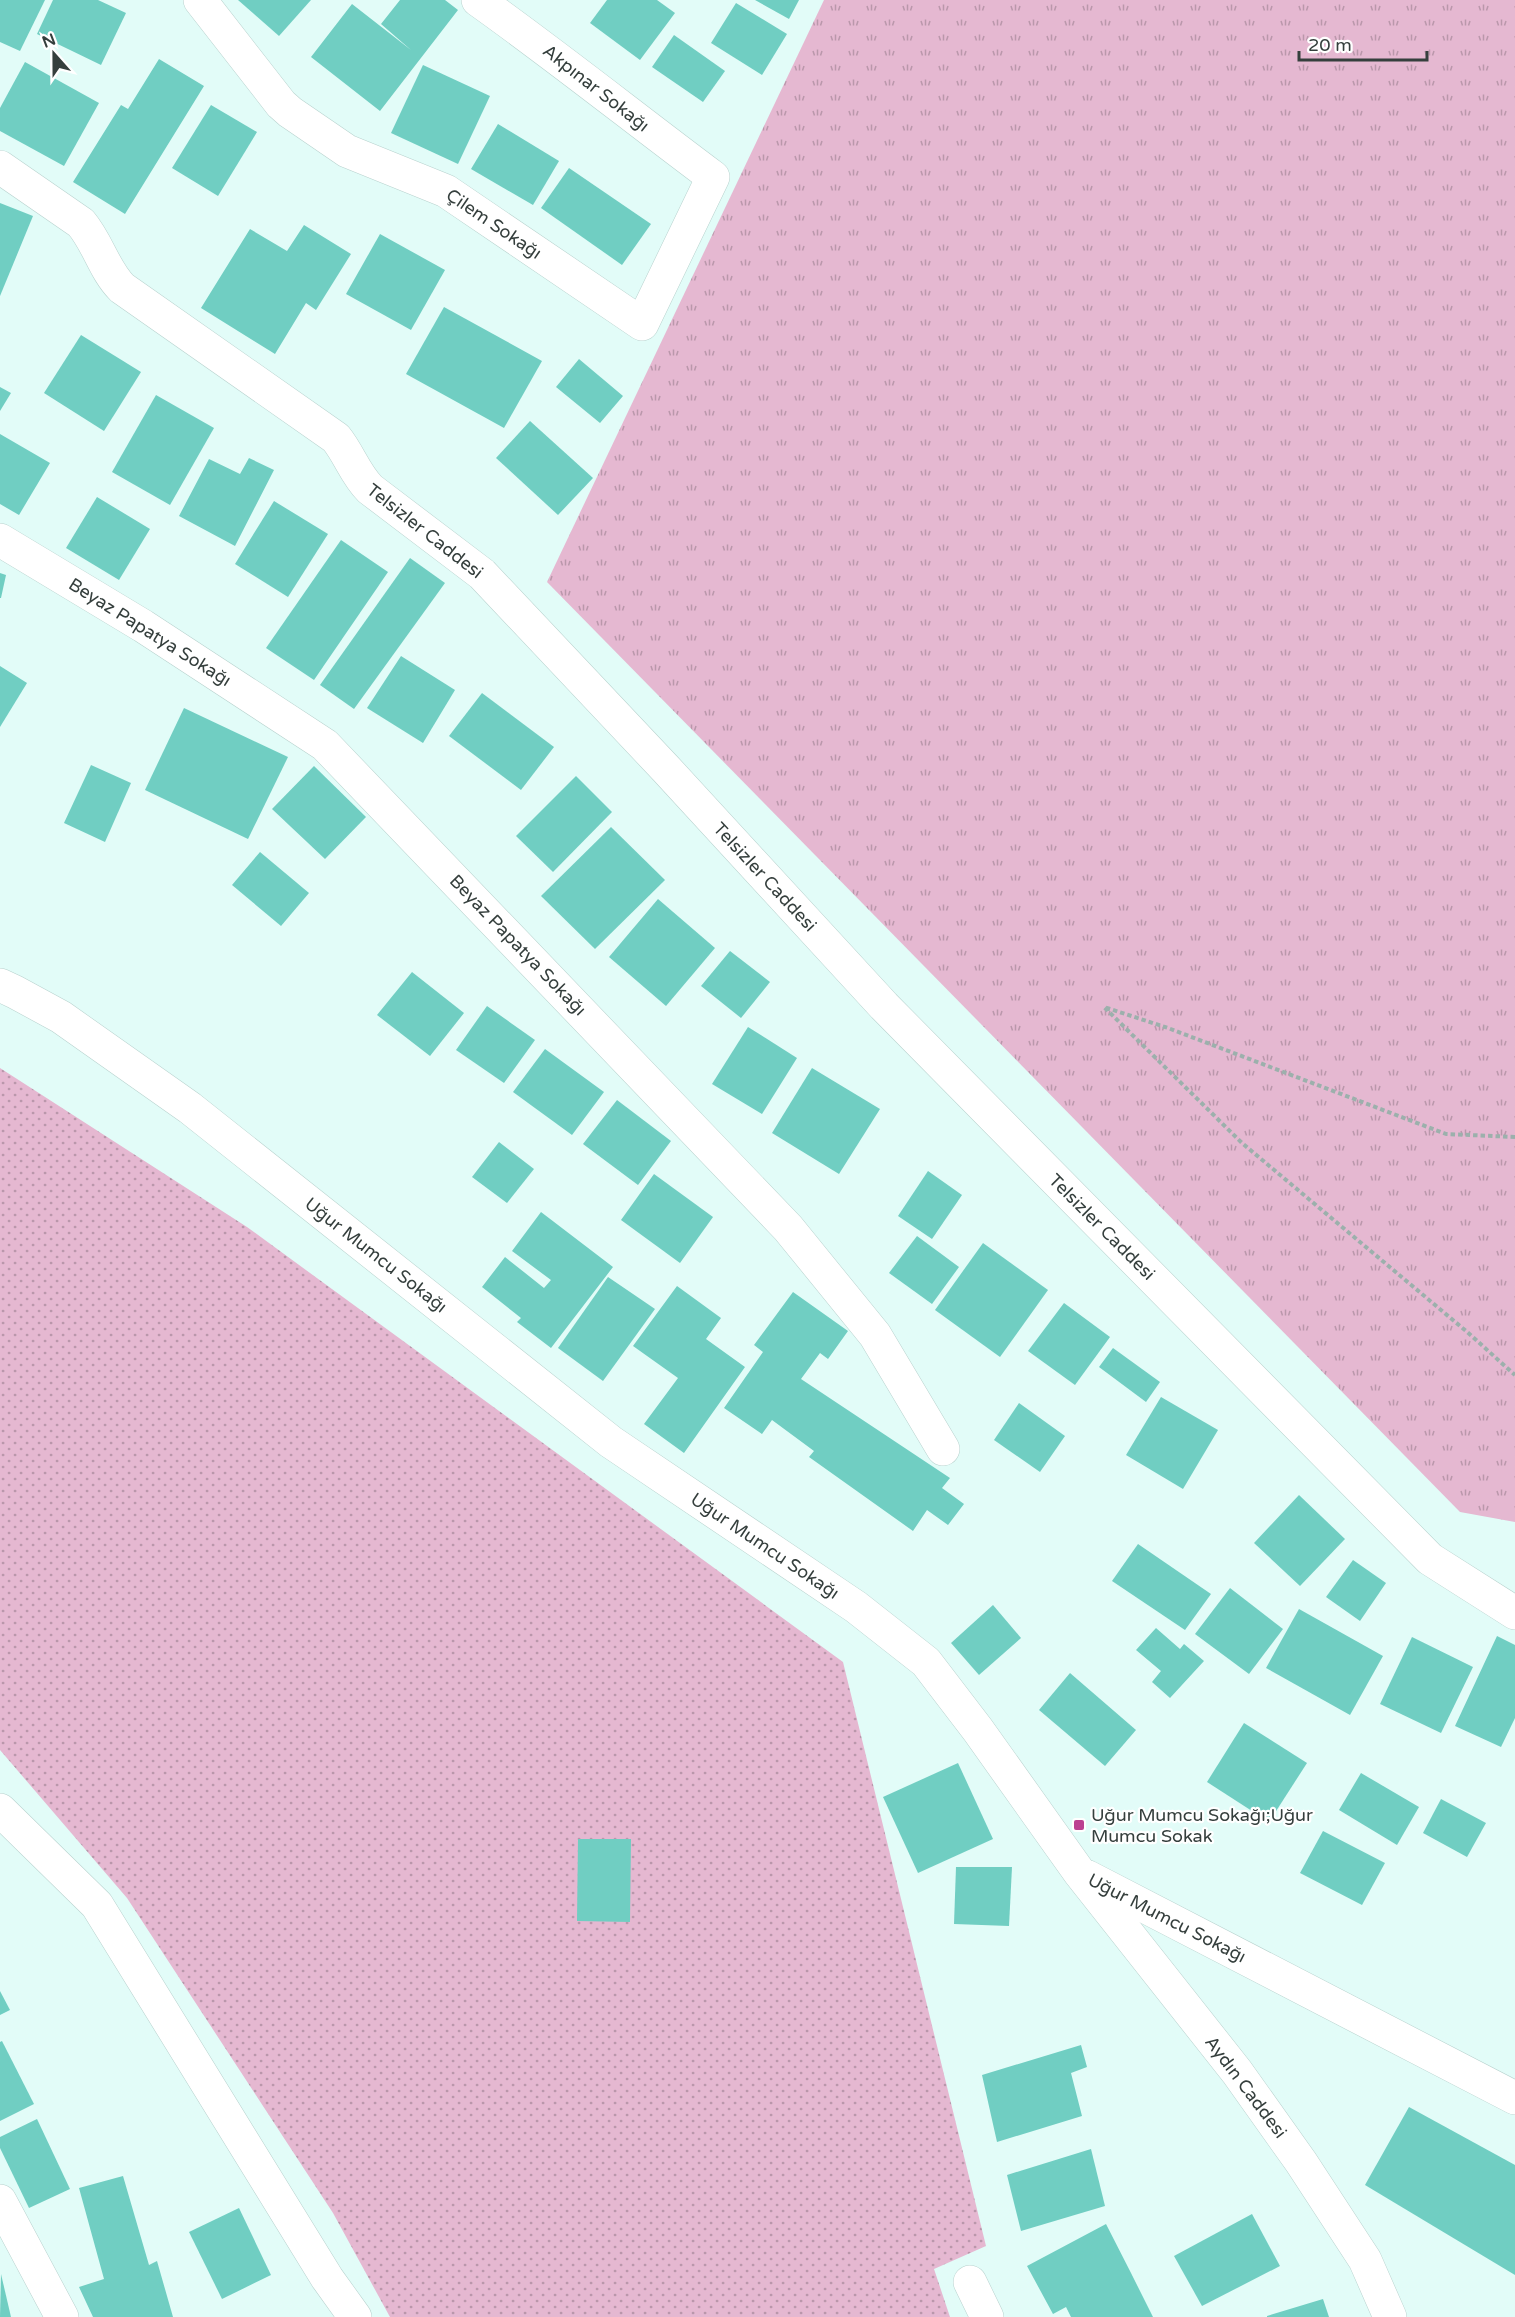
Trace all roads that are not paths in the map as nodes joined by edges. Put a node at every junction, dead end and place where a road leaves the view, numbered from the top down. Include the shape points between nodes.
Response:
1 (200, 0) edge
2 (478, 0) edge
3 (0, 167) edge
4 (713, 177) joint
5 (0, 540) edge
6 (0, 985) edge
7 (943, 1449) dead end
8 (1515, 1613) edge
9 (0, 1810) edge
10 (1079, 1872) junction
11 (1515, 2098) edge
12 (0, 2201) edge
13 (970, 2282) dead end
14 (62, 2317) edge
15 (355, 2317) edge
16 (987, 2317) edge
17 (1390, 2317) edge

1 - 4 street, Çilem Sokağı via 290,112 347,151 446,191 642,324
2 - 4 street, Akpınar Sokağı
3 - 8 street, Telsizler Caddesi via 81,223 122,288 336,438 369,489 482,574 884,1006 1430,1559
5 - 7 street, Beyaz Papatya Sokağı via 143,626 325,744 788,1228 875,1335
6 - 10 street, Uğur Mumcu Sokağı via 61,1017 190,1108 611,1442 856,1607 926,1662
9 - 15 street via 98,1905
10 - 11 street, Uğur Mumcu Sokağı
10 - 17 street, Aydın Caddesi via 1237,2072 1301,2162 1365,2260
12 - 14 street
13 - 16 street

